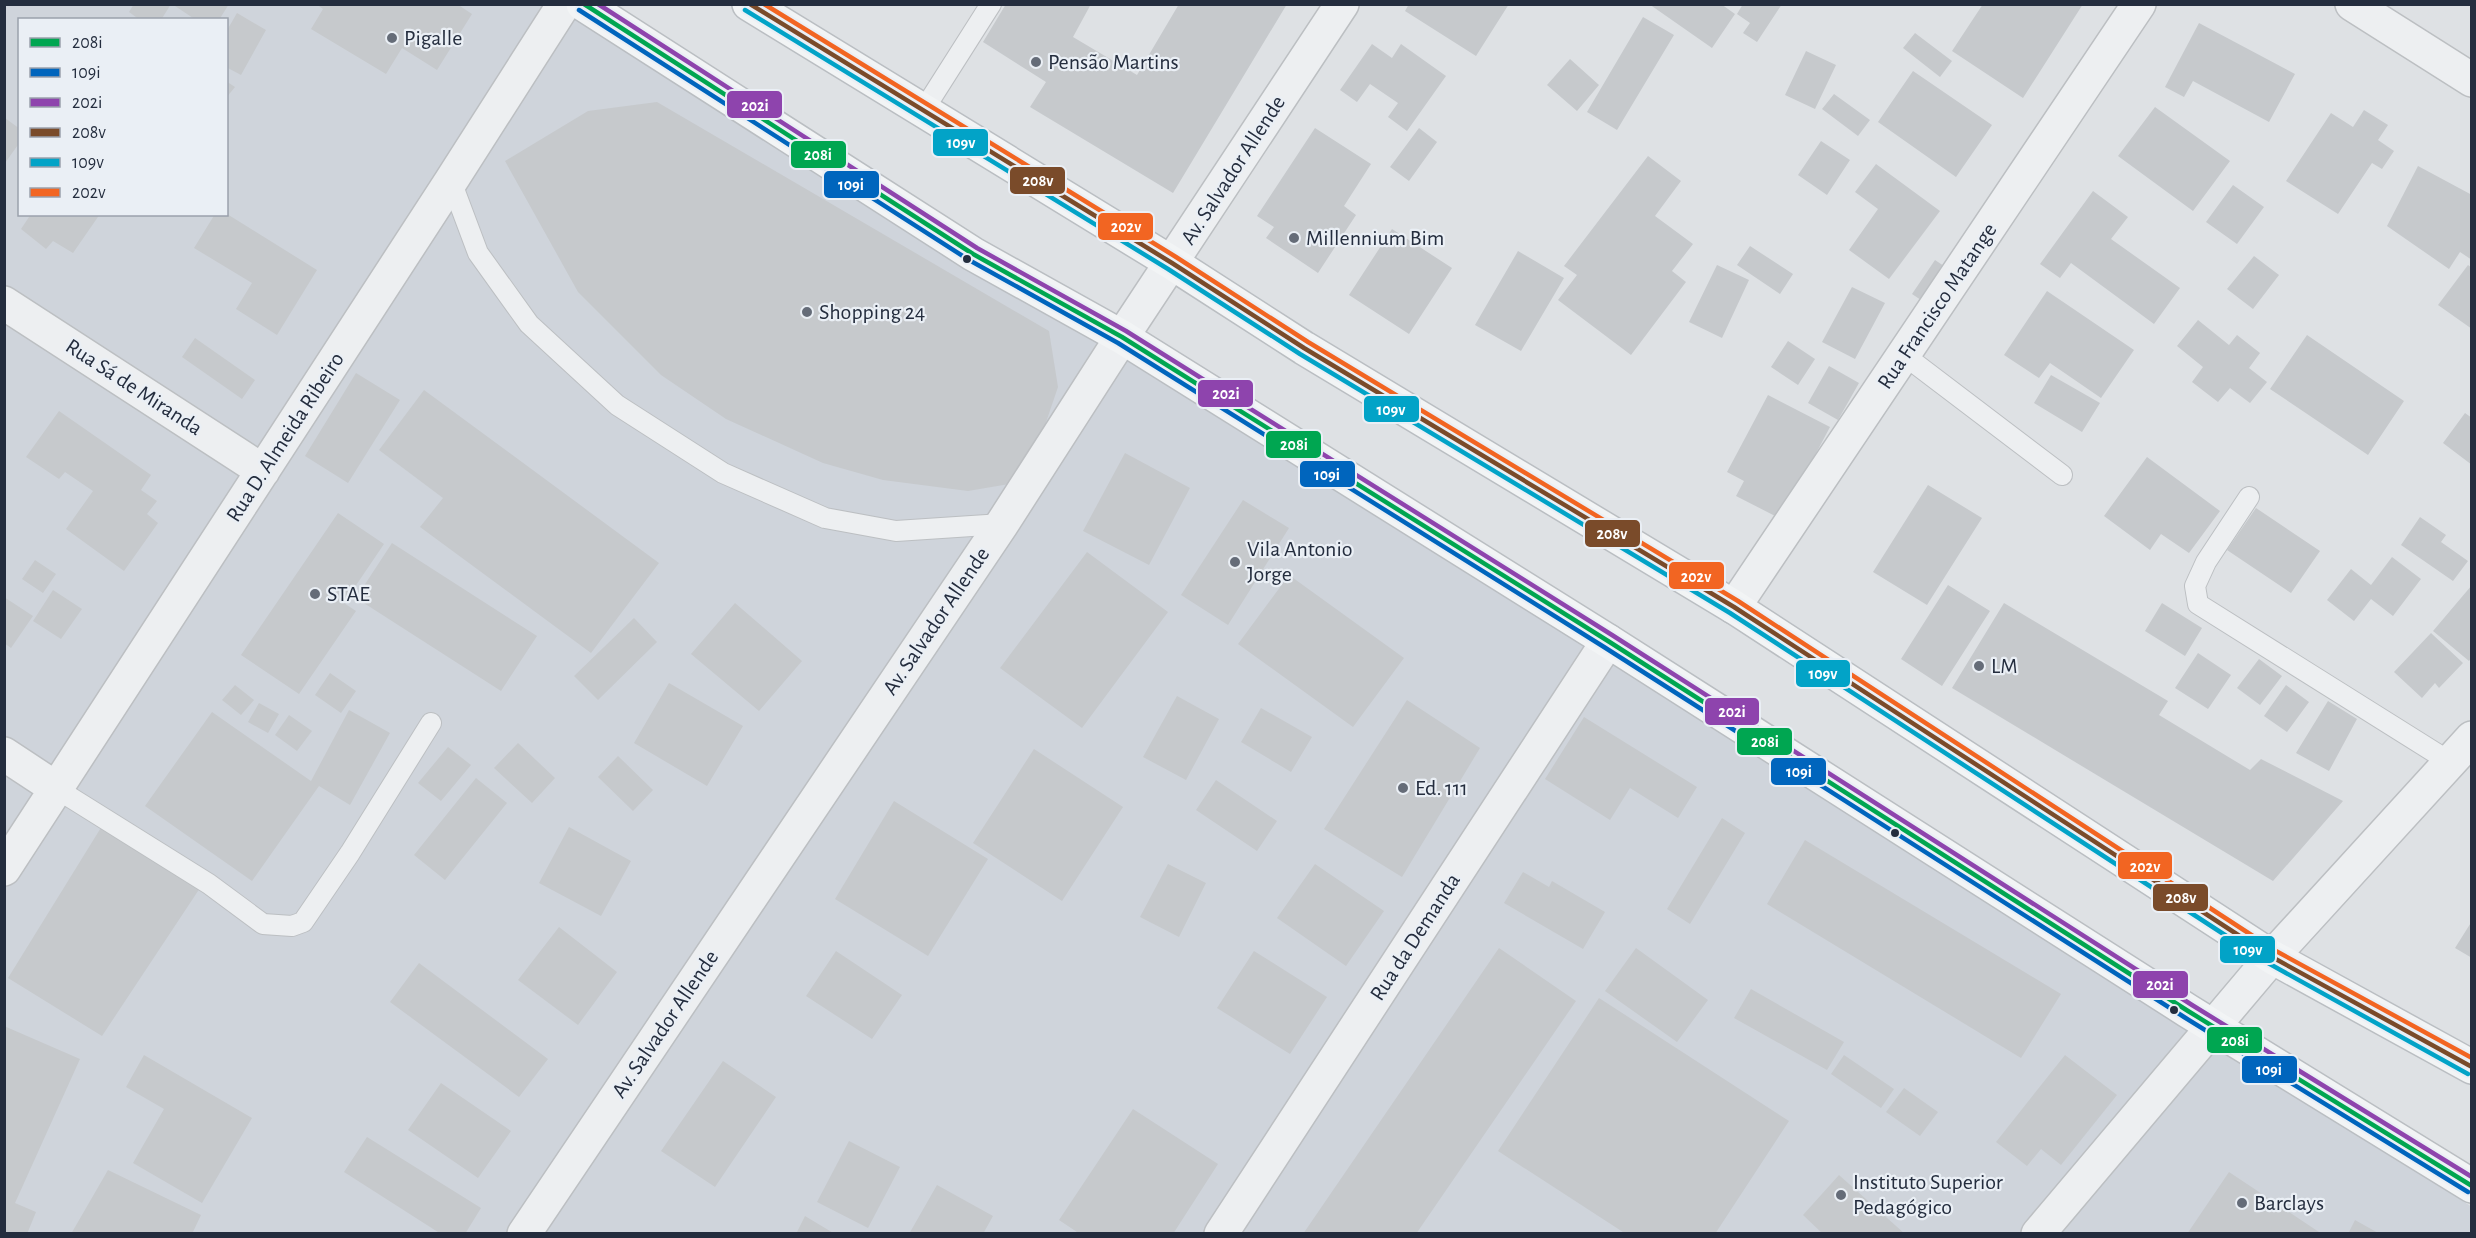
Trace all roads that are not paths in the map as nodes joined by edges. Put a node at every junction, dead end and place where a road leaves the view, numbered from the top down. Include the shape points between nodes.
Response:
1 (564, 4) edge
2 (583, 4) edge
3 (749, 4) edge
4 (991, 4) edge
5 (1342, 4) edge
6 (2139, 4) edge
7 (2352, 4) edge
8 (2385, 13) edge
9 (2472, 80) edge
10 (923, 111) junction
11 (451, 181) junction
12 (1172, 263) junction
13 (4, 303) edge
14 (1122, 337) junction
15 (1904, 355) junction
16 (263, 471) junction
17 (2062, 475) dead end
18 (2249, 497) dead end
19 (1002, 524) junction
20 (1734, 607) junction
21 (1608, 641) junction
22 (431, 723) dead end
23 (2472, 738) edge
24 (4, 754) edge
25 (2450, 762) junction
26 (57, 789) junction
27 (4, 869) edge
28 (2271, 957) junction
29 (2215, 1026) junction
30 (2472, 1067) edge
31 (2472, 1186) edge
32 (524, 1233) edge
33 (1221, 1233) edge
34 (2038, 1233) edge

1 - 11 street, Rua D. Almeida Ribeiro
2 - 14 main road via 973,254
3 - 10 main road
4 - 10 lane
5 - 12 street, Av. Salvador Allende
6 - 15 street, Rua Francisco Matange
7 - 8 street
8 - 9 street
10 - 12 main road
11 - 16 street, Rua D. Almeida Ribeiro
11 - 19 lane via 478,253 529,324 617,405 723,473 825,518 896,531
12 - 14 street, Av. Salvador Allende
12 - 20 main road via 1304,348
13 - 16 street, Rua Sá de Miranda
14 - 19 street, Av. Salvador Allende
14 - 21 main road
15 - 17 lane
15 - 20 street, Rua Francisco Matange
16 - 26 street, Rua D. Almeida Ribeiro
18 - 25 lane via 2206,562 2195,586 2198,604
19 - 32 street, Av. Salvador Allende
20 - 28 main road
21 - 29 main road
21 - 33 street, Rua da Demanda
22 - 26 lane via 350,854 303,922 292,926 263,924 210,884
23 - 25 street
24 - 26 street
25 - 28 street
26 - 27 street, Rua D. Almeida Ribeiro
28 - 29 street
28 - 30 main road
29 - 31 main road
29 - 34 street

